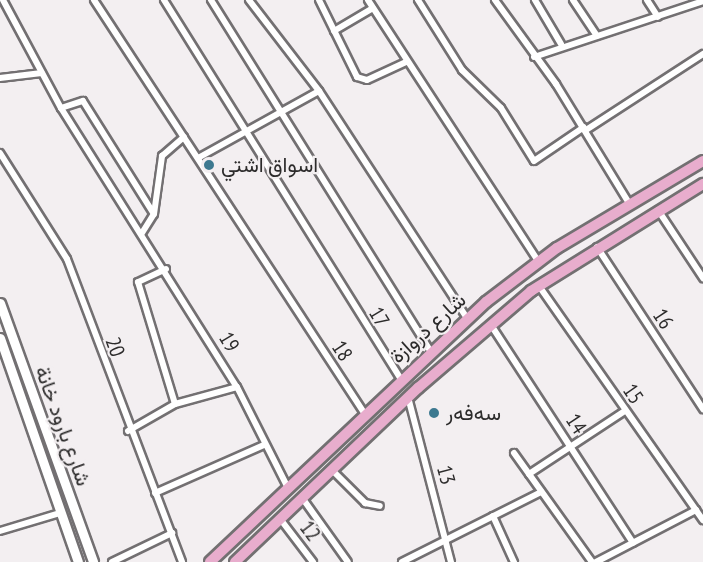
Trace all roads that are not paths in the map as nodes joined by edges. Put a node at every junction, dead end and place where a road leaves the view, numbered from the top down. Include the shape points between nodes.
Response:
1 (3, 0) edge
2 (164, 0) edge
3 (212, 0) edge
4 (249, 0) edge
5 (319, 0) edge
6 (368, 0) edge
7 (418, 0) edge
8 (495, 0) edge
9 (535, 0) edge
10 (573, 0) edge
11 (647, 0) edge
12 (96, 1) edge
13 (703, 1) edge
14 (373, 8) junction
15 (658, 17) junction
16 (334, 31) junction
17 (597, 36) junction
18 (561, 44) junction
19 (703, 54) edge
20 (534, 57) junction
21 (406, 62) junction
22 (42, 73) junction
23 (0, 78) edge
24 (319, 92) junction
25 (61, 108) junction
26 (281, 112) junction
27 (585, 129) junction
28 (246, 131) junction
29 (184, 137) junction
30 (0, 153) edge
31 (198, 158) junction
32 (703, 161) edge
33 (703, 184) edge
34 (629, 203) junction
35 (658, 210) junction
36 (154, 214) junction
37 (598, 222) junction
38 (142, 233) junction
39 (609, 239) junction
40 (596, 247) junction
41 (538, 261) junction
42 (166, 268) junction
43 (703, 278) edge
44 (539, 285) junction
45 (0, 303) edge
46 (467, 318) junction
47 (491, 324) junction
48 (0, 338) edge
49 (430, 351) junction
50 (401, 379) junction
51 (237, 387) junction
52 (408, 397) junction
53 (175, 404) junction
54 (703, 409) edge
55 (625, 411) junction
56 (364, 413) junction
57 (128, 431) junction
58 (264, 445) junction
59 (571, 446) junction
60 (514, 453) dead end
61 (332, 470) junction
62 (529, 474) junction
63 (287, 486) junction
64 (541, 492) junction
65 (155, 494) junction
66 (303, 499) junction
67 (380, 506) dead end
68 (696, 510) junction
69 (60, 513) junction
70 (493, 516) junction
71 (281, 520) junction
72 (703, 520) edge
73 (0, 531) edge
74 (172, 533) junction
75 (445, 537) junction
76 (633, 543) junction
77 (78, 562) edge
78 (93, 562) edge
79 (112, 562) edge
80 (182, 562) edge
81 (210, 562) edge
82 (235, 562) edge
83 (313, 562) edge
84 (348, 562) edge
85 (402, 562) edge
86 (451, 562) edge
87 (514, 562) edge
88 (594, 562) edge

1 - 22 street, 19
2 - 28 street, 17
3 - 26 street
4 - 24 street
5 - 16 street
6 - 14 street
7 - 27 street via 462,70 501,108 534,160
8 - 20 street
9 - 18 street
10 - 17 street
11 - 15 street
12 - 29 street, 18
13 - 15 street
14 - 16 street
14 - 21 street
15 - 17 street
16 - 21 street via 362,80
17 - 18 street
18 - 20 street
19 - 27 street
20 - 27 street
21 - 41 street
22 - 23 street
22 - 25 street, 19
24 - 26 street
24 - 46 street
25 - 36 street via 83,101
25 - 38 street, 19
26 - 28 street
26 - 49 street
27 - 34 street
28 - 31 street
28 - 50 street, 17
29 - 31 street, 18
29 - 36 street via 162,156
30 - 57 street, 20 via 67,259
31 - 56 street, 18
32 - 34 main road, شارع دروازة
33 - 35 main road, شارع دروازة
34 - 37 main road, شارع دروازة
35 - 39 main road, شارع دروازة
35 - 43 street
36 - 38 street
37 - 39 main road
37 - 41 main road, شارع دروازة
38 - 42 street, 19
39 - 40 main road, شارع دروازة
40 - 44 main road, شارع دروازة
40 - 54 street, 16
41 - 46 main road, شارع دروازة
42 - 51 street, 19
42 - 53 street via 138,282
44 - 47 main road, شارع دروازة
44 - 55 street, 15
45 - 78 main road, شارع بارود خانة
46 - 49 main road, شارع دروازة
47 - 52 main road, شارع دروازة
47 - 59 street, 14
48 - 69 main road, شارع بارود خانة
49 - 50 main road, شارع دروازة
50 - 56 main road, شارع دروازة
51 - 53 street
51 - 58 street, 19
52 - 61 main road, شارع دروازة
52 - 75 street, 13
53 - 57 street
55 - 59 street
55 - 68 street, 15
56 - 63 main road, شارع دروازة
57 - 65 street, 20
58 - 63 street, 19
58 - 65 street
59 - 62 street
59 - 76 street, 14
60 - 62 street
61 - 66 main road, شارع دروازة
61 - 67 street via 365,503
62 - 64 street
63 - 81 main road, شارع دروازة
64 - 70 street
64 - 88 street
65 - 74 street, 20
66 - 71 main road, شارع دروازة
66 - 84 street
68 - 72 street, 15
68 - 76 street
69 - 73 street
69 - 77 main road, شارع بارود خانة
70 - 75 street
70 - 87 street
71 - 82 main road, شارع دروازة
71 - 83 street, 12
74 - 79 street
74 - 80 street, 20
75 - 85 street
75 - 86 street, 13
76 - 88 street

